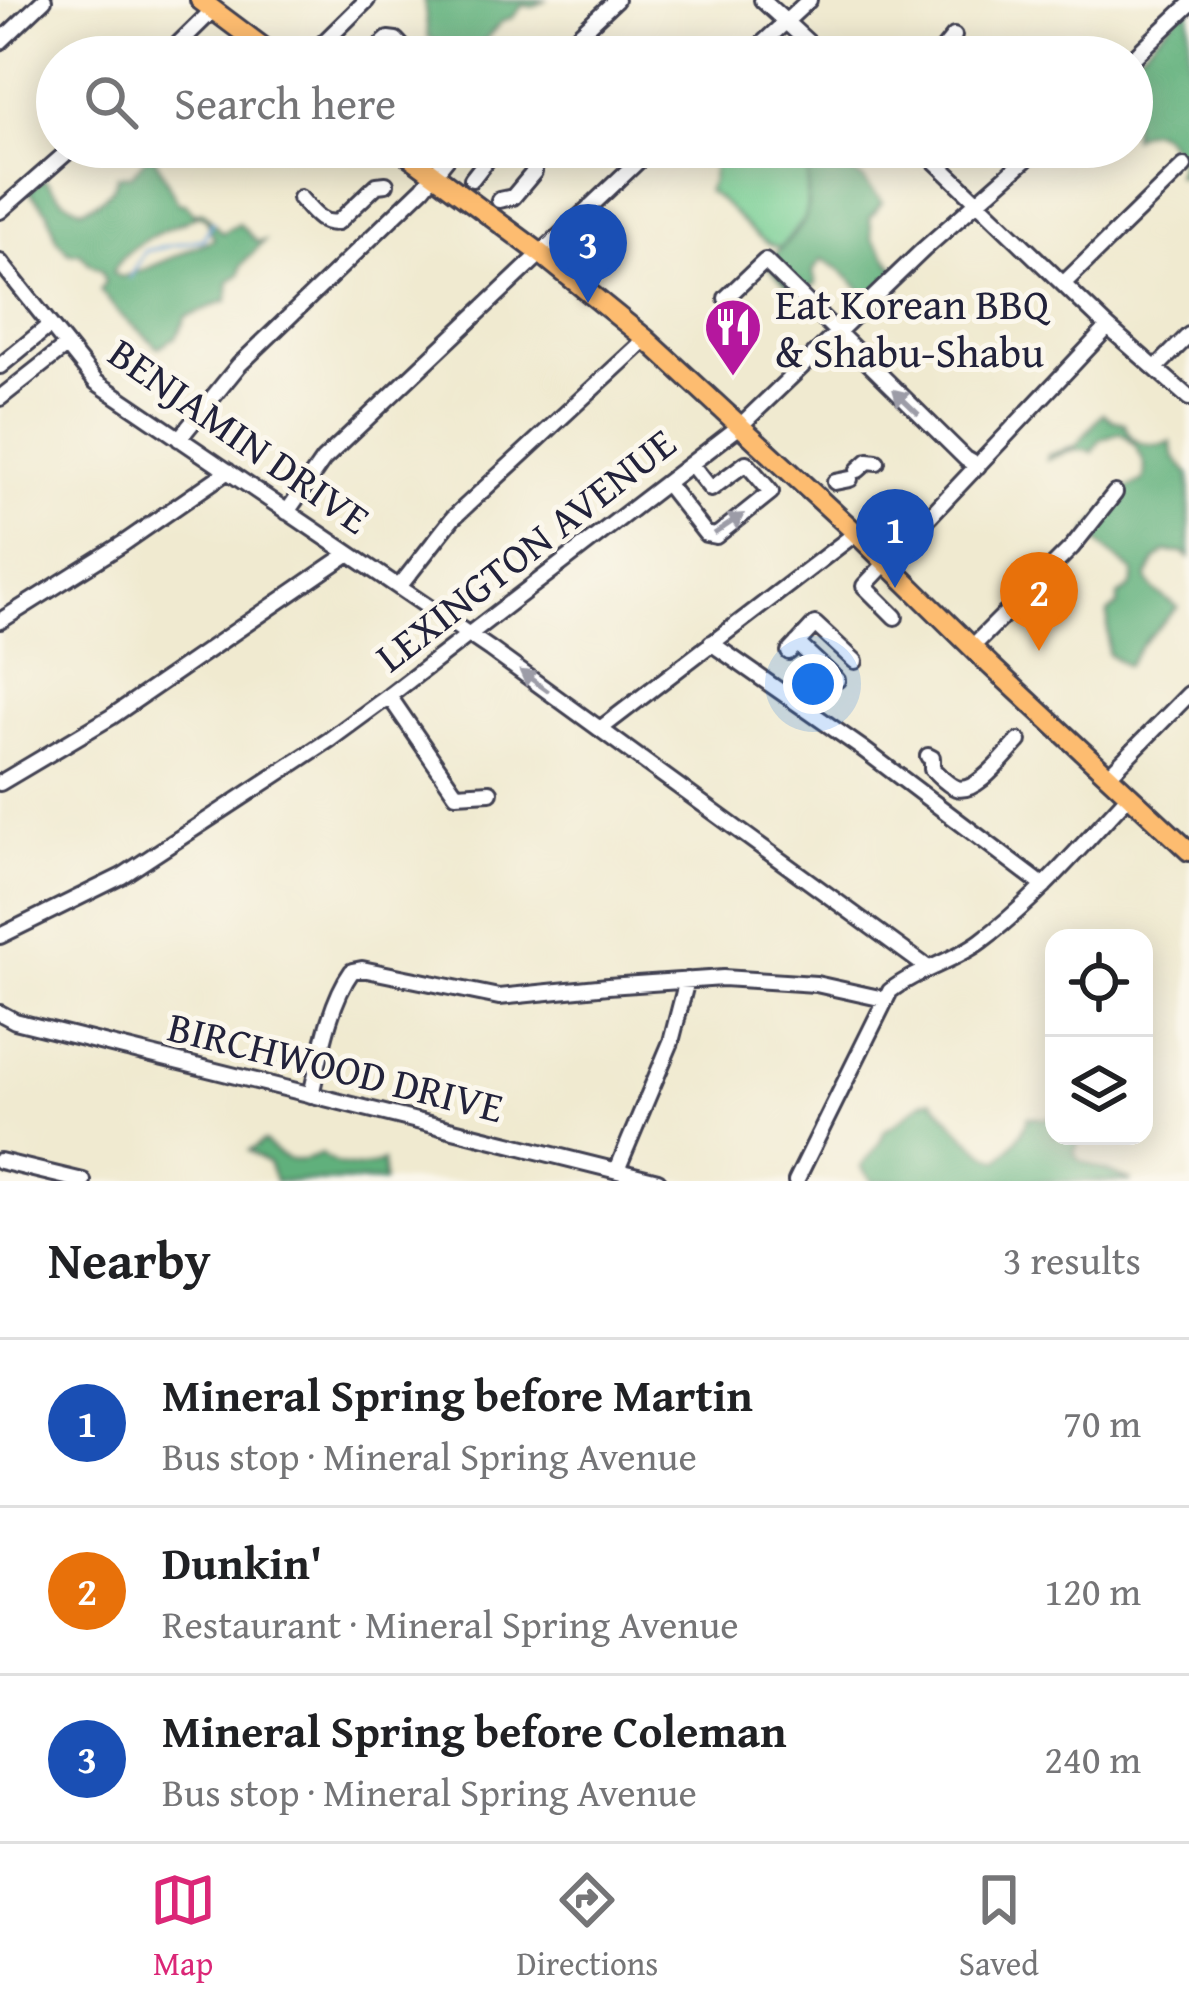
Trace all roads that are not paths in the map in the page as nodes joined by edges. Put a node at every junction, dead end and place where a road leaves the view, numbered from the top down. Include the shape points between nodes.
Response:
1 (44, 0) edge
2 (367, 0) edge
3 (616, 0) edge
4 (762, 0) edge
5 (809, 0) edge
6 (207, 5) edge
7 (1189, 5) edge
8 (786, 22) junction
9 (182, 36) edge
10 (248, 36) edge
11 (330, 36) edge
12 (577, 36) edge
13 (771, 36) edge
14 (801, 36) edge
15 (1153, 39) edge
16 (0, 42) edge
17 (1184, 166) dead end
18 (49, 168) edge
19 (425, 168) edge
20 (437, 168) edge
21 (480, 168) edge
22 (533, 168) edge
23 (631, 168) edge
24 (942, 168) edge
25 (1018, 168) edge
26 (432, 173) junction
27 (472, 179) dead end
28 (386, 184) dead end
29 (300, 198) dead end
30 (499, 200) dead end
31 (979, 204) junction
32 (0, 211) edge
33 (540, 253) junction
34 (0, 262) edge
35 (1064, 283) junction
36 (739, 312) dead end
37 (50, 326) junction
38 (1108, 327) junction
39 (837, 334) junction
40 (1189, 335) edge
41 (646, 339) junction
42 (66, 346) junction
43 (0, 366) edge
44 (1156, 368) junction
45 (0, 398) edge
46 (1189, 398) edge
47 (740, 426) junction
48 (179, 439) junction
49 (877, 462) dead end
50 (691, 464) junction
51 (978, 466) junction
52 (228, 471) junction
53 (702, 477) junction
54 (848, 477) dead end
55 (666, 483) junction
56 (1115, 493) dead end
57 (677, 497) junction
58 (287, 512) junction
59 (856, 533) junction
60 (347, 554) junction
61 (886, 564) junction
62 (399, 586) junction
63 (895, 617) dead end
64 (0, 622) edge
65 (468, 634) junction
66 (711, 643) junction
67 (972, 647) junction
68 (855, 661) dead end
69 (837, 680) dead end
70 (1189, 694) edge
71 (389, 696) junction
72 (600, 729) junction
73 (1019, 741) dead end
74 (928, 755) dead end
75 (1109, 775) junction
76 (0, 783) edge
77 (490, 792) dead end
78 (1129, 795) junction
79 (1187, 847) edge
80 (1044, 886) junction
81 (0, 936) edge
82 (928, 968) junction
83 (687, 980) junction
84 (884, 999) junction
85 (0, 1013) edge
86 (310, 1095) junction
87 (0, 1161) edge
88 (617, 1170) junction
89 (82, 1181) edge
90 (658, 1181) edge
91 (796, 1181) edge

1 - 16 street
2 - 11 street
3 - 12 street
4 - 8 street
5 - 8 street
6 - 9 street
6 - 10 main road
7 - 15 street
8 - 13 street
8 - 14 street
17 - 35 street
18 - 32 street
19 - 26 main road
20 - 26 street
21 - 27 street
22 - 30 street via 513,197
23 - 33 street
24 - 31 street
25 - 31 street, LEXINGTON AVENUE
26 - 33 main road
26 - 48 street via 239,365
28 - 29 street via 333,224
31 - 35 street
31 - 39 street, LEXINGTON AVENUE
33 - 41 main road
33 - 58 street via 323,460
34 - 37 street, BENJAMIN DRIVE
35 - 38 street
36 - 39 street via 726,298 765,260
37 - 42 street, BENJAMIN DRIVE
37 - 43 street
38 - 44 street
38 - 51 street
39 - 47 street, LEXINGTON AVENUE
51 -> 39 street
40 - 44 street
41 - 47 main road
41 - 62 street via 453,518
42 - 45 street
42 - 48 street, BENJAMIN DRIVE via 96,382
44 - 46 street
47 - 50 street, LEXINGTON AVENUE
47 - 59 main road
48 - 52 street, BENJAMIN DRIVE
49 - 54 street
50 - 53 street
50 - 55 street, LEXINGTON AVENUE
51 - 61 street
52 - 58 street, BENJAMIN DRIVE
52 - 64 street
53 - 57 street
57 -> 53 street via 716,536 771,492 746,463 711,489
55 - 57 street
55 - 65 street, LEXINGTON AVENUE
56 - 67 street
58 - 60 street, BENJAMIN DRIVE
59 - 61 main road
59 - 66 street
60 - 62 street, BENJAMIN DRIVE
60 - 76 street via 111,717
61 - 63 street via 864,586
61 - 67 main road
62 - 65 street, BENJAMIN DRIVE
65 - 71 street, LEXINGTON AVENUE
72 -> 65 street, BENJAMIN DRIVE
66 - 72 street
66 - 80 street
67 - 75 main road
68 - 69 street via 815,624 793,647
70 - 75 street
71 - 77 street via 456,794
71 - 81 street, LEXINGTON AVENUE via 122,877
72 - 82 street, BENJAMIN DRIVE
73 - 74 street via 964,789 932,769
75 - 78 main road
78 - 79 main road
78 - 80 street
80 - 82 street via 969,950
82 - 84 street
83 - 84 street via 798,983
83 - 86 street via 499,997 352,971
83 - 88 street via 671,1042
84 - 91 street
85 - 86 street, BIRCHWOOD DRIVE
86 - 88 street, BIRCHWOOD DRIVE
87 - 89 street
88 - 90 street, BIRCHWOOD DRIVE

